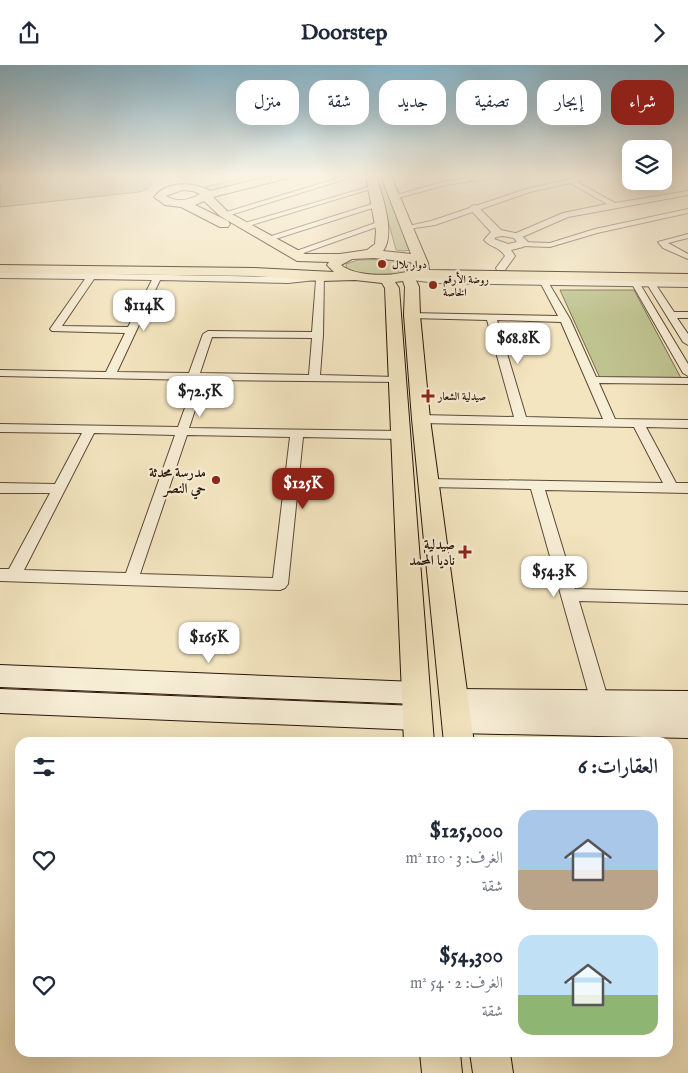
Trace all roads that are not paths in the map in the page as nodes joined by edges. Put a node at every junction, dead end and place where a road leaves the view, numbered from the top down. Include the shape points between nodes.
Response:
1 (225, 223) edge
2 (239, 223) edge
3 (248, 223) edge
4 (319, 223) edge
5 (380, 223) joint
6 (406, 223) edge
7 (432, 223) edge
8 (488, 223) edge
9 (551, 223) edge
10 (580, 223) edge
11 (612, 223) edge
12 (242, 225) junction
13 (408, 227) junction
14 (587, 227) junction
15 (498, 233) junction
16 (688, 236) edge
17 (266, 239) junction
18 (520, 240) junction
19 (426, 243) dead end
20 (504, 246) junction
21 (369, 255) junction
22 (688, 257) edge
23 (294, 258) junction
24 (340, 258) junction
25 (446, 261) dead end
26 (0, 262) edge
27 (462, 267) junction
28 (501, 268) junction
29 (0, 269) edge
30 (417, 269) junction
31 (688, 270) edge
32 (0, 275) edge
33 (353, 276) junction
34 (91, 277) junction
35 (321, 277) junction
36 (156, 278) junction
37 (386, 278) junction
38 (688, 278) edge
39 (544, 282) junction
40 (636, 284) junction
41 (651, 284) junction
42 (688, 284) edge
43 (412, 315) junction
44 (670, 315) junction
45 (688, 315) edge
46 (491, 317) junction
47 (565, 319) junction
48 (131, 330) junction
49 (318, 335) junction
50 (688, 343) edge
51 (0, 373) edge
52 (688, 373) edge
53 (110, 375) junction
54 (197, 377) junction
55 (314, 379) junction
56 (396, 380) junction
57 (591, 380) junction
58 (688, 381) edge
59 (421, 419) junction
60 (520, 421) junction
61 (610, 422) junction
62 (638, 423) junction
63 (688, 424) edge
64 (0, 428) edge
65 (90, 430) junction
66 (182, 431) junction
67 (297, 433) junction
68 (399, 435) junction
69 (428, 483) junction
70 (537, 486) junction
71 (0, 488) edge
72 (672, 488) junction
73 (688, 488) edge
74 (59, 489) junction
75 (7, 576) edge
76 (131, 579) junction
77 (570, 595) junction
78 (688, 598) edge
79 (0, 676) edge
80 (416, 693) junction
81 (0, 701) edge
82 (600, 702) junction
83 (688, 703) edge
84 (457, 722) edge
85 (688, 726) edge
86 (418, 730) edge
87 (440, 1057) edge
88 (491, 1057) edge
89 (442, 1073) edge
90 (493, 1073) edge

1 - 23 main road
2 - 12 main road
3 - 12 street
4 - 17 street
5 - 21 main road via 382,244
5 - 23 street
6 - 13 main road
7 - 13 street
8 - 15 street
9 - 18 street
10 - 14 street
11 - 14 street
12 - 17 main road
13 - 19 main road
13 - 30 main road
14 - 18 street via 550,245
15 - 18 street
15 - 20 street via 490,236 489,240
16 - 22 street via 662,242
17 - 23 main road
18 - 20 street
20 - 28 street via 510,256
21 - 24 main road
21 - 30 main road via 401,256
23 - 24 main road
23 - 26 main road via 218,265
23 - 35 main road
24 - 33 main road via 334,265 336,269
25 - 27 main road
27 - 28 main road
27 - 30 main road
28 - 31 main road
29 - 35 main road via 254,272
30 - 37 main road
30 - 38 main road
30 - 39 street via 437,281
30 - 43 main road via 412,287
32 - 34 street
33 - 35 main road
33 - 37 main road
34 - 36 street
34 - 48 street via 56,329
35 - 36 street via 288,280
35 - 49 street
36 - 48 street
37 - 56 main road via 392,288
39 - 40 street
39 - 47 street
40 - 41 street
40 - 52 street
41 - 42 street
41 - 44 street
43 - 46 street
43 - 59 main road
44 - 45 street
44 - 50 street
46 - 47 street
46 - 60 street
47 - 57 street
48 - 53 street
49 - 54 street via 208,334
49 - 55 street
51 - 53 street
53 - 54 street
54 - 55 street
54 - 66 street
55 - 56 street
56 - 68 main road
57 - 58 street
57 - 61 street
59 - 60 street
59 - 69 main road
60 - 61 street
61 - 62 street
62 - 63 street
62 - 72 street
64 - 65 street
65 - 66 street
65 - 74 street
66 - 67 street
66 - 76 street
67 - 68 street
67 - 76 street via 280,584
68 - 80 main road
69 - 70 street
69 - 84 main road
70 - 72 street
70 - 77 street
71 - 74 street
72 - 73 street
74 - 75 street
75 - 76 street
77 - 78 street
77 - 82 street
79 - 80 main road
80 - 86 main road
81 - 86 main road
82 - 83 main road
82 - 84 main road
84 - 85 main road
87 - 89 main road
88 - 90 main road

